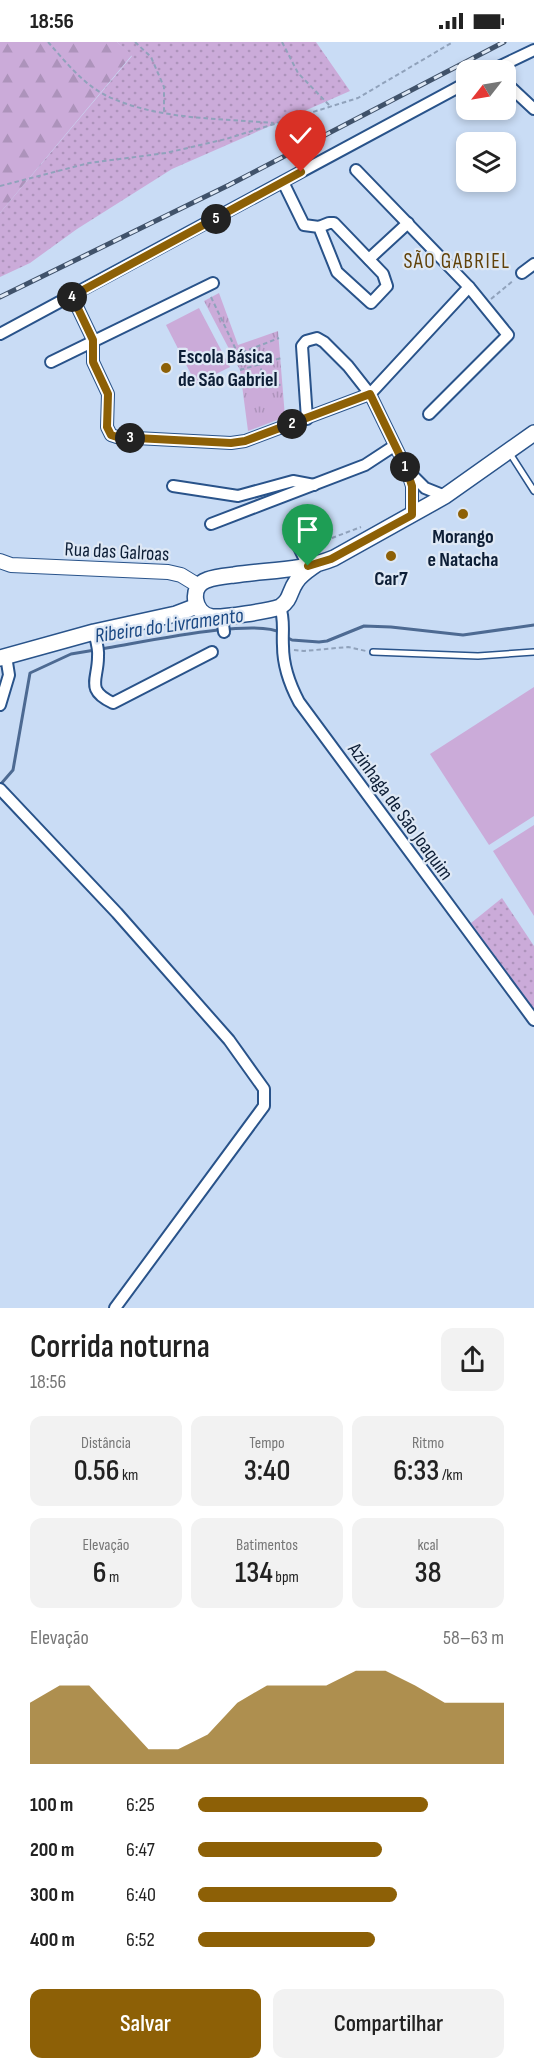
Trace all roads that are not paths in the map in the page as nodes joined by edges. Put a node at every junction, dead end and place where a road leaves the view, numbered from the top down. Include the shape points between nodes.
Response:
1 (534, 50) edge
2 (513, 60) edge
3 (456, 88) edge
4 (516, 92) edge
5 (534, 109) edge
6 (356, 170) dead end
7 (283, 182) junction
8 (408, 223) junction
9 (319, 227) junction
10 (369, 259) junction
11 (534, 264) edge
12 (522, 273) road end
13 (213, 283) dead end
14 (469, 286) junction
15 (72, 296) junction
16 (0, 334) edge
17 (93, 340) junction
18 (51, 362) dead end
19 (370, 394) junction
20 (429, 414) dead end
21 (307, 419) junction
22 (534, 433) edge
23 (394, 446) junction
24 (507, 451) junction
25 (406, 468) junction
26 (314, 485) junction
27 (174, 486) dead end
28 (534, 491) edge
29 (445, 496) junction
30 (412, 515) junction
31 (211, 524) dead end
32 (294, 537) dead end
33 (0, 552) edge
34 (0, 561) edge
35 (30, 565) junction
36 (313, 565) junction
37 (277, 570) junction
38 (199, 586) junction
39 (292, 589) junction
40 (197, 606) junction
41 (280, 607) junction
42 (96, 642) junction
43 (212, 652) dead end
44 (373, 652) road end
45 (534, 652) edge
46 (3, 657) edge
47 (0, 705) edge
48 (3, 793) edge
49 (534, 1020) edge
50 (115, 1308) edge

1 - 2 street
3 - 7 street
4 - 5 street
6 - 8 street
7 - 9 street via 304,225
7 - 15 street
8 - 10 street
8 - 14 street
9 - 10 street via 335,224
9 - 10 street via 337,272 371,303 387,286 383,274
11 - 12 street
13 - 17 street
14 - 19 street
14 - 20 street via 508,335
15 - 16 street
15 - 17 street
17 - 18 street
17 - 21 street via 93,362 108,394 107,427 111,435 231,443
19 - 21 street
19 - 21 street via 324,342 317,338 306,341 302,346
19 - 23 street
22 - 24 main road
23 - 25 street
23 - 26 street via 365,465
24 - 28 lane
24 - 29 main road
25 - 29 street via 422,485
25 - 30 street via 412,486
26 - 27 street via 293,481 238,496
26 - 31 street
29 - 30 main road
30 - 36 main road via 344,553
32 - 36 street
33 - 35 main road, Rua das Galroas
34 - 35 main road, Rua das Galroas
35 - 38 main road, Rua das Galroas via 177,573
36 - 37 main road
36 - 39 main road
37 - 38 main road via 208,579
37 - 39 main road via 289,578
38 - 40 main road
39 - 41 main road via 289,600
40 - 41 main road via 223,624
40 - 42 main road
41 - 49 street, Azinhaga de São Joaquim via 287,676 299,702
42 - 43 street via 93,682 101,698 113,703
42 - 46 main road
44 - 45 lane via 478,656
46 - 47 street via 9,675
48 - 50 street via 117,913 221,1031 264,1089 264,1106

